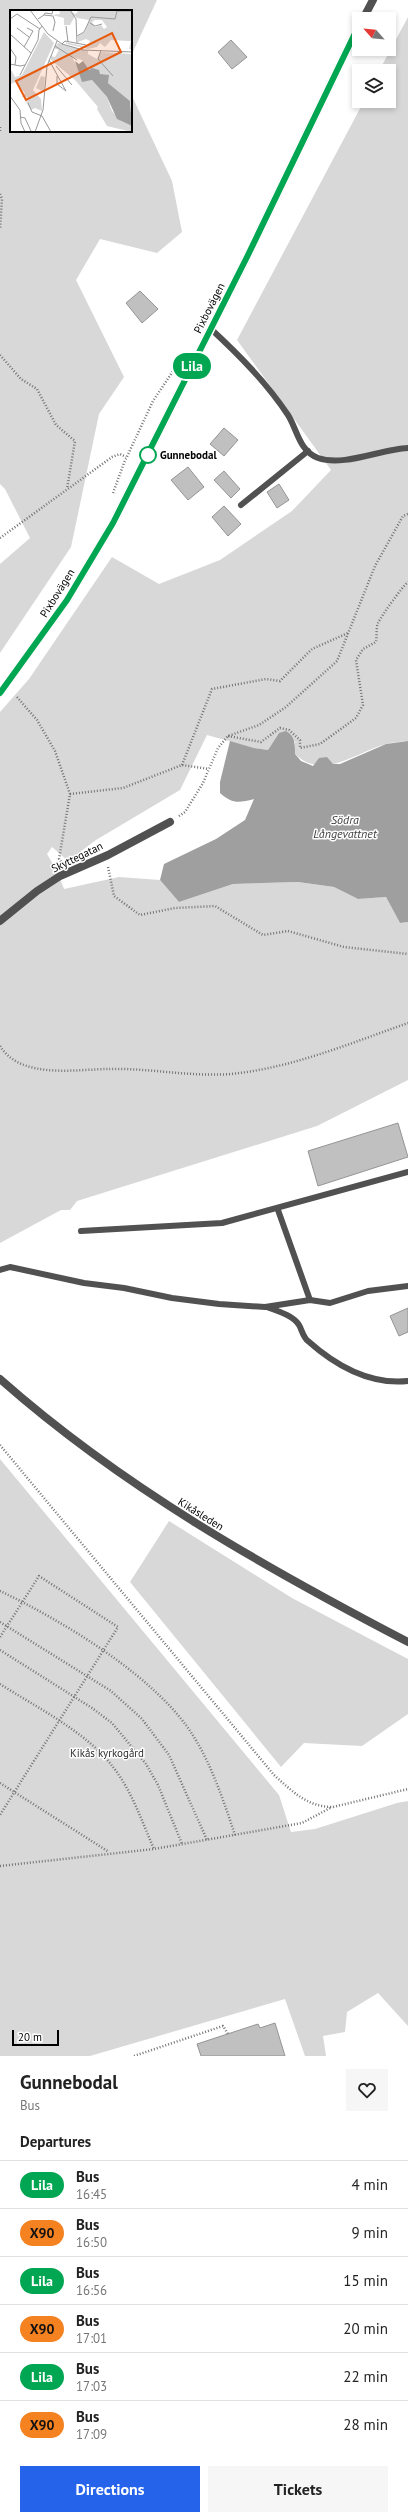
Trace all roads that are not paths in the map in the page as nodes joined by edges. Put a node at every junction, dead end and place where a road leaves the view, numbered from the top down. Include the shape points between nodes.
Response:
1 (373, 0) edge
2 (366, 12) edge
3 (352, 39) edge
4 (211, 329) junction
5 (408, 448) edge
6 (308, 451) junction
7 (242, 505) dead end
8 (0, 693) edge
9 (170, 822) road end
10 (0, 922) edge
11 (408, 1172) edge
12 (278, 1210) junction
13 (81, 1231) dead end
14 (0, 1270) edge
15 (408, 1286) edge
16 (310, 1300) junction
17 (265, 1307) junction
18 (0, 1379) edge
19 (408, 1381) edge
20 (408, 1642) edge

1 - 2 street
3 - 4 street, Pixbovägen
4 - 6 lane via 252,369 288,416 297,436
4 - 8 street, Pixbovägen via 113,523 67,600
5 - 6 lane via 341,460 318,458
6 - 7 lane
9 - 10 street, Skyttegatan via 108,855 69,872 37,891
11 - 12 lane
12 - 13 lane via 222,1223
12 - 16 lane
14 - 17 lane via 10,1268 192,1301
15 - 16 lane via 368,1292 330,1303
16 - 17 lane
17 - 19 lane via 284,1313 298,1323 306,1339 333,1362 368,1379
18 - 20 street, Kikåsleden via 166,1505 307,1589

